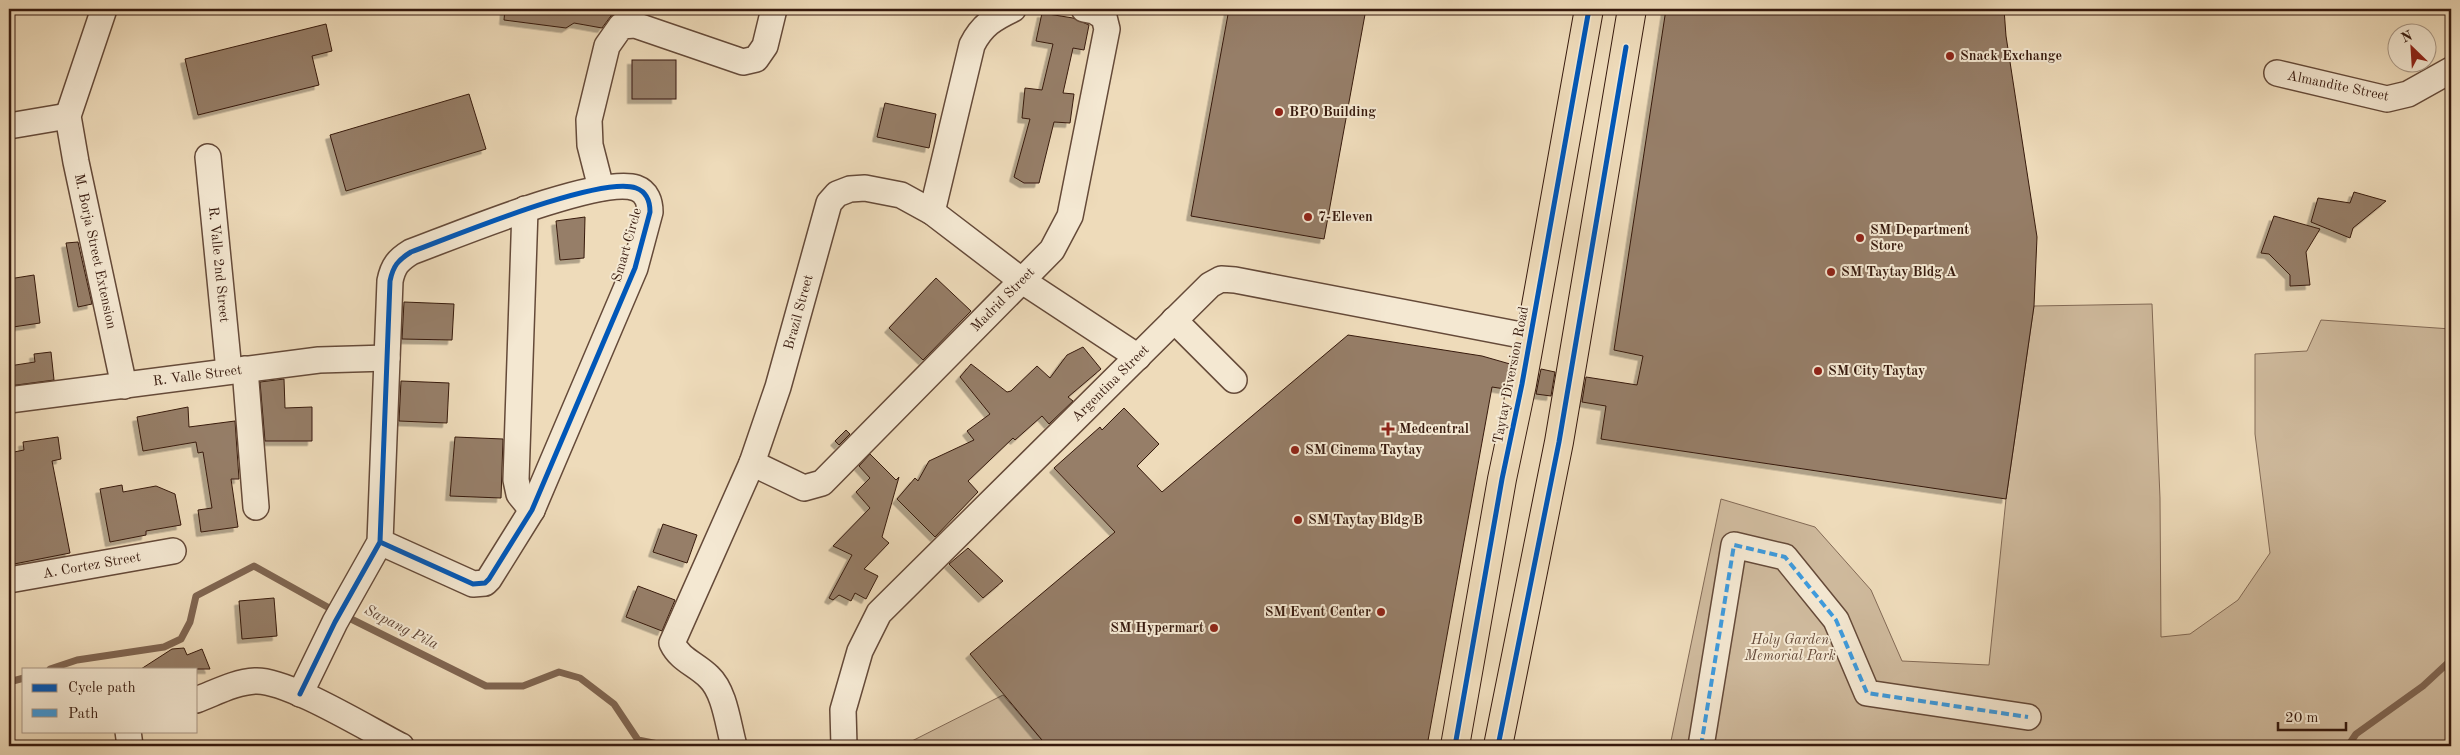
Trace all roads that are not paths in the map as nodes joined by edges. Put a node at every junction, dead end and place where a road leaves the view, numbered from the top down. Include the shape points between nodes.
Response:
1 (104, 9) edge
2 (774, 9) edge
3 (1013, 9) edge
4 (1084, 9) edge
5 (1589, 9) edge
6 (1632, 9) edge
7 (2451, 70) edge
8 (2277, 73) dead end
9 (68, 116) junction
10 (9, 126) edge
11 (208, 157) dead end
12 (602, 188) junction
13 (526, 210) junction
14 (932, 212) junction
15 (1021, 280) junction
16 (1174, 320) junction
17 (1531, 337) junction
18 (386, 358) junction
19 (1138, 358) junction
20 (237, 370) junction
21 (1234, 380) dead end
22 (124, 386) junction
23 (9, 400) edge
24 (752, 464) junction
25 (256, 507) dead end
26 (532, 510) junction
27 (380, 542) junction
28 (173, 551) dead end
29 (9, 580) edge
30 (300, 694) junction
31 (198, 699) edge
32 (2028, 717) dead end
33 (128, 732) edge
34 (374, 740) edge
35 (130, 746) edge
36 (401, 746) edge
37 (734, 746) edge
38 (844, 746) edge
39 (1455, 746) edge
40 (1498, 746) edge
41 (1701, 746) edge

1 - 9 street
2 - 12 street via 765,46 756,59 743,62 635,25 621,26 608,46 589,120 590,145
3 - 14 street via 992,19 979,31 972,45
4 - 15 street, Madrid Street via 1094,10 1104,17 1107,29 1070,216 1052,250
5 - 17 main road, Taytay Diversion Road
6 - 40 main road via 1559,442
7 - 8 street, Almandite Street via 2408,94 2387,99
9 - 10 street
9 - 22 street, M. Borja Street Extension
11 - 20 street, R. Valle 2nd Street
12 - 13 street, Smart Circle
12 - 26 street, Smart Circle via 635,187 650,203 648,221 635,268
13 - 18 street, Smart Circle via 399,259 392,269 390,281
13 - 26 street via 516,480 519,494
14 - 15 street, Brazil Street
14 - 24 street, Brazil Street via 901,195 865,188 837,194 829,203 778,387
15 - 19 street, Brazil Street
15 - 24 street, Madrid Street via 822,483 804,488
16 - 17 street, Argentina Street via 1221,279
16 - 19 street, Argentina Street
16 - 21 street
17 - 39 main road, Taytay Diversion Road via 1502,479
18 - 20 street, R. Valle Street via 319,360
18 - 27 street, Smart Circle
19 - 38 street, Argentina Street via 879,613 860,651 843,710
20 - 22 street, R. Valle Street
20 - 25 street, R. Valle 2nd Street
22 - 23 street, R. Valle Street
24 - 37 street, Brazil Street via 672,643 677,654 709,677 718,688
26 - 27 street, Smart Circle via 489,579 479,584
27 - 30 street
28 - 29 street, A. Cortez Street
30 - 31 street via 256,681 240,683
30 - 34 street
32 - 41 street via 1867,693 1836,620 1785,557 1734,545
33 - 35 street
34 - 36 street

